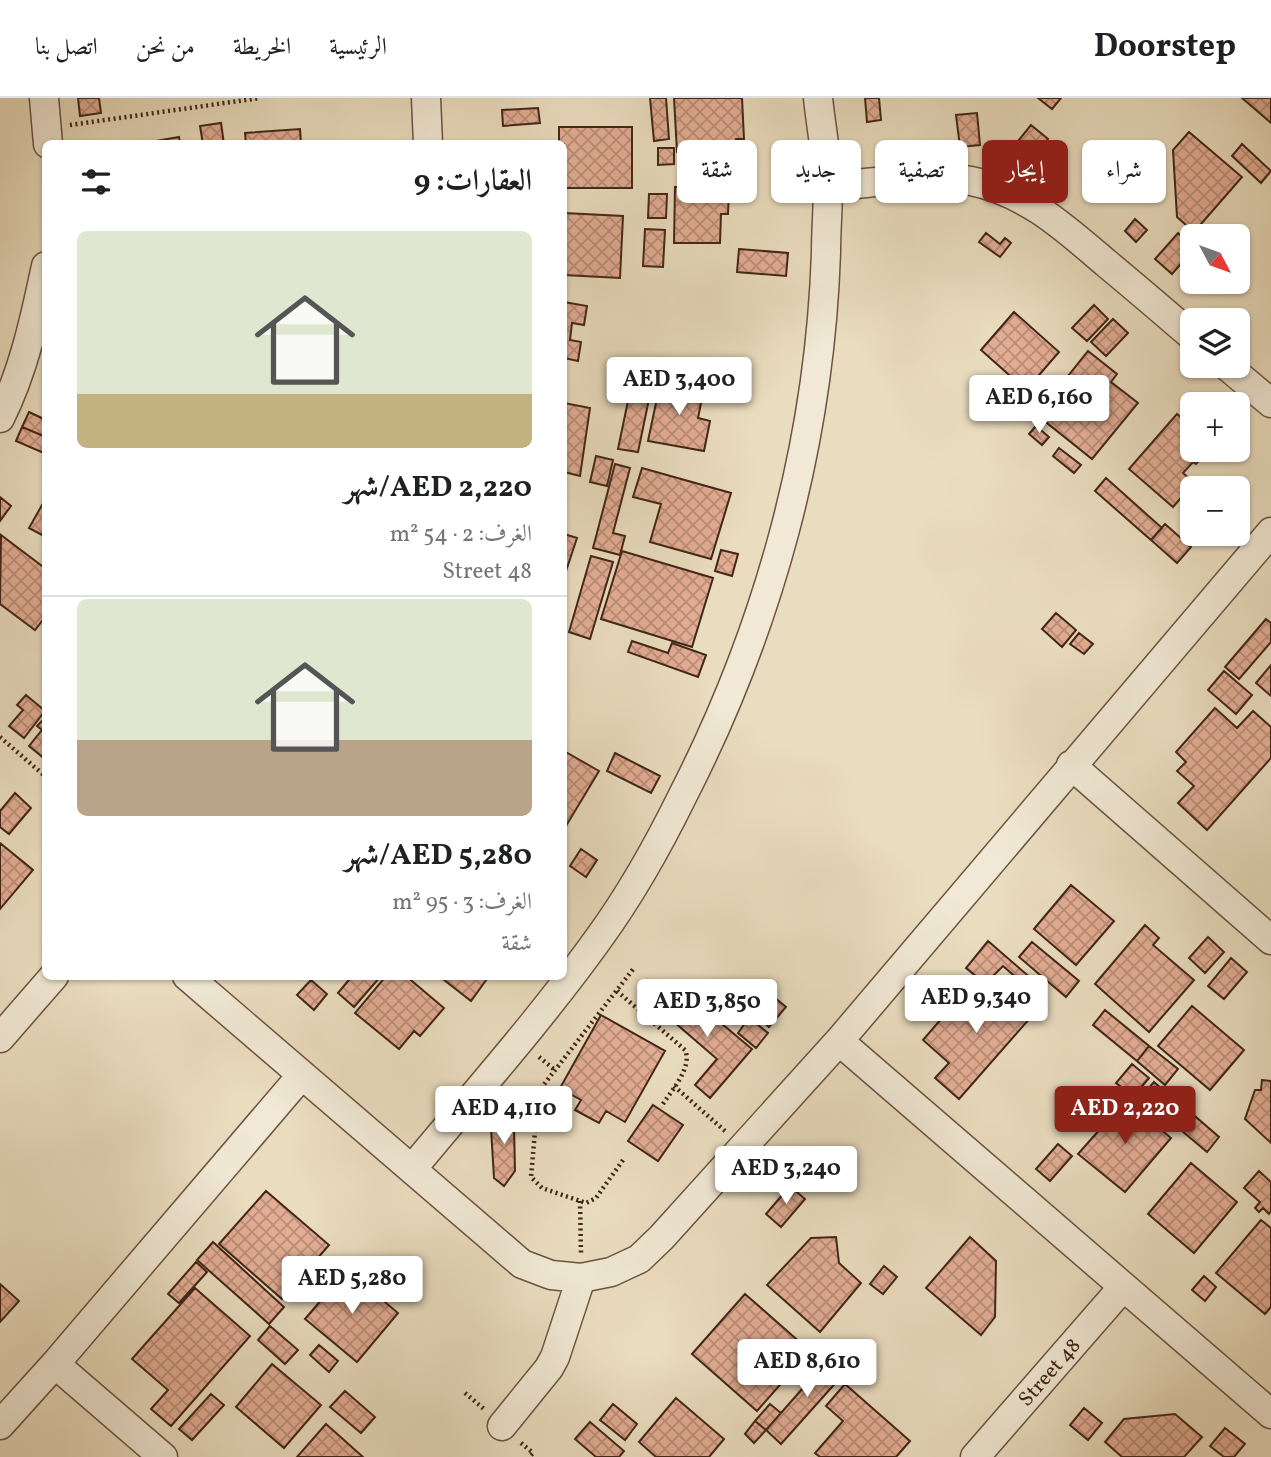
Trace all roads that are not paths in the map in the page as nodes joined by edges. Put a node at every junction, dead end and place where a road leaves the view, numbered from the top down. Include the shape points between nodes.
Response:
1 (44, 98) edge
2 (426, 98) edge
3 (818, 98) edge
4 (48, 136) edge
5 (428, 140) edge
6 (823, 140) edge
7 (861, 184) edge
8 (827, 203) edge
9 (42, 286) edge
10 (1180, 326) edge
11 (1241, 378) edge
12 (1271, 403) edge
13 (0, 418) edge
14 (1271, 532) edge
15 (1072, 765) junction
16 (1271, 940) edge
17 (567, 979) edge
18 (51, 980) edge
19 (192, 980) edge
20 (567, 980) edge
21 (0, 1038) edge
22 (839, 1041) junction
23 (300, 1076) junction
24 (412, 1169) junction
25 (581, 1278) junction
26 (1123, 1287) junction
27 (55, 1364) junction
28 (1271, 1414) edge
29 (0, 1425) edge
30 (502, 1426) dead end
31 (163, 1457) edge
32 (975, 1457) edge

1 - 4 street
2 - 5 street
3 - 6 street
7 - 10 street via 936,178 1002,189 1059,222
8 - 17 street via 824,300 810,413 787,524 754,633 712,739 660,840 600,937
9 - 13 street via 34,326
11 - 12 street
14 - 15 street
15 - 16 street
15 - 22 street
18 - 21 street
19 - 23 street
20 - 24 street
22 - 25 street via 662,1238 639,1259 611,1272
22 - 26 street
23 - 24 street
23 - 27 street
24 - 25 street via 523,1264 551,1275
25 - 30 street via 555,1357
26 - 28 street
26 - 32 street, Street 48
27 - 29 street
27 - 31 street

